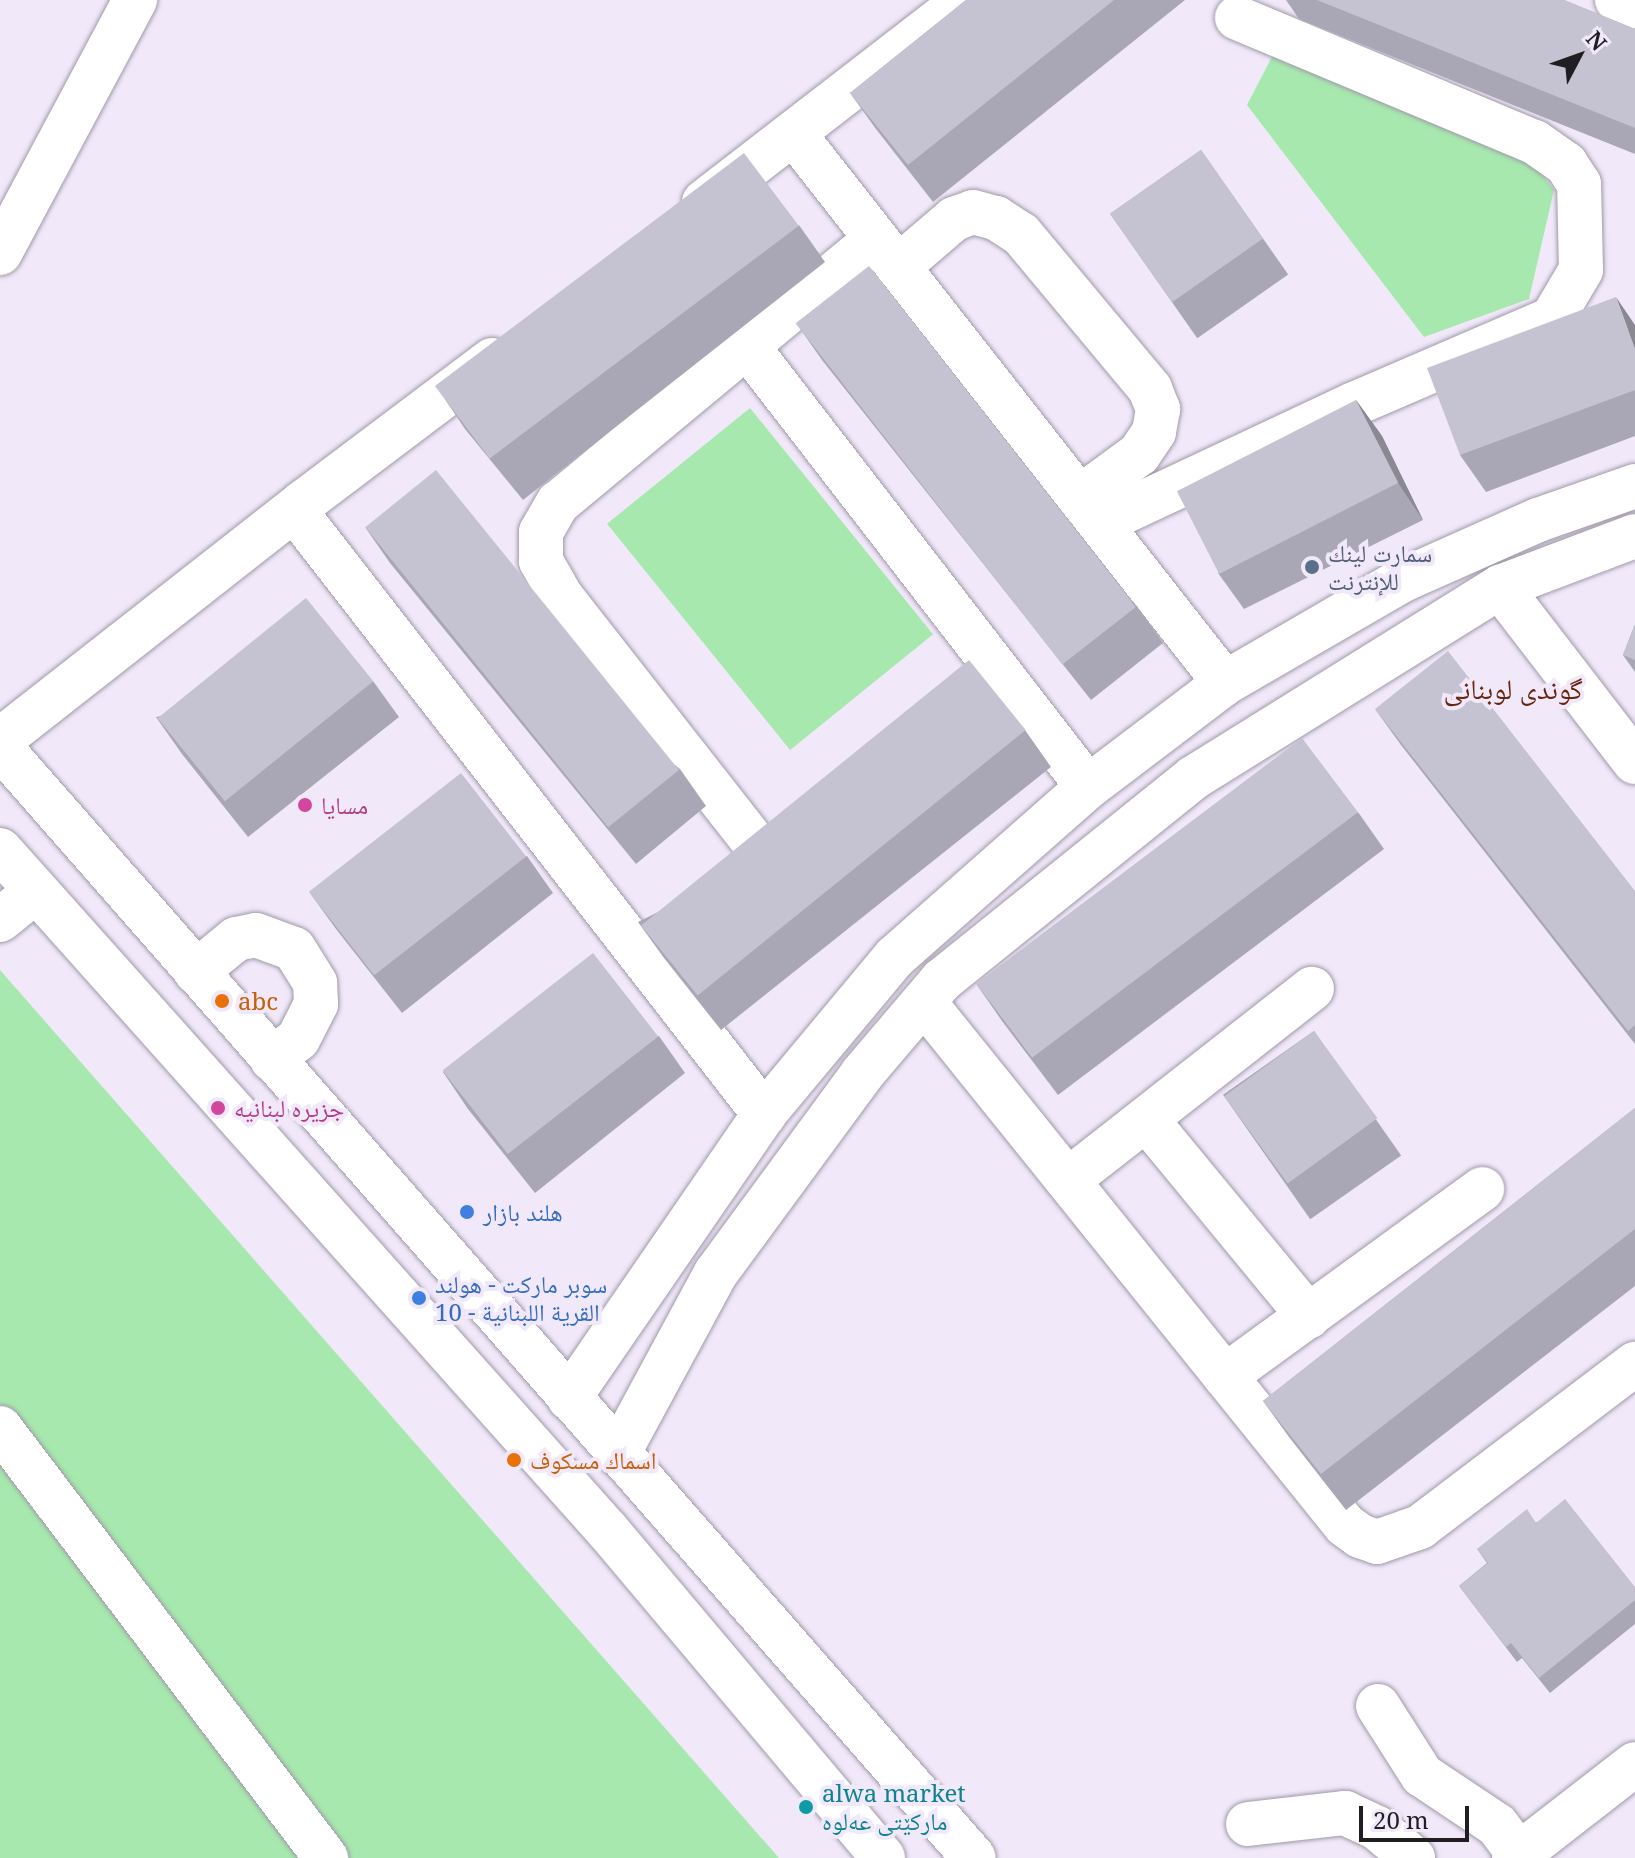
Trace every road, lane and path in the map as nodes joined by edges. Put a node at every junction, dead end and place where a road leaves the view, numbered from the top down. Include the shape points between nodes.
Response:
1 (135, 0) edge
2 (965, 0) edge
3 (1617, 0) edge
4 (1635, 7) edge
5 (1237, 18) dead end
6 (794, 134) junction
7 (667, 230) edge
8 (0, 253) edge
9 (887, 253) junction
10 (527, 334) edge
11 (747, 346) junction
12 (1635, 486) edge
13 (301, 504) junction
14 (1090, 510) junction
15 (1635, 536) edge
16 (1500, 587) junction
17 (988, 658) junction
18 (1225, 683) junction
19 (951, 687) edge
20 (0, 740) edge
21 (0, 747) edge
22 (1635, 762) edge
23 (1088, 787) junction
24 (789, 811) edge
25 (752, 840) junction
26 (0, 850) edge
27 (714, 869) edge
28 (36, 891) junction
29 (664, 908) edge
30 (0, 920) edge
31 (626, 937) junction
32 (895, 957) junction
33 (196, 972) junction
34 (1312, 989) dead end
35 (933, 991) junction
36 (272, 1059) junction
37 (764, 1114) junction
38 (1146, 1119) junction
39 (1068, 1180) junction
40 (1482, 1189) dead end
41 (669, 1250) junction
42 (716, 1273) junction
43 (1309, 1317) junction
44 (1635, 1364) edge
45 (1225, 1376) junction
46 (569, 1398) junction
47 (0, 1428) edge
48 (618, 1454) junction
49 (1378, 1706) dead end
50 (1635, 1764) edge
51 (1248, 1824) dead end
52 (867, 1853) edge
53 (1516, 1856) edge
54 (326, 1858) edge
55 (974, 1858) edge
56 (1413, 1858) edge

1 - 8 street
2 - 6 street
3 - 4 street
5 - 14 street via 1534,142 1566,164 1579,184 1581,270 1552,319
6 - 7 street
6 - 9 street
9 - 11 street
9 - 14 street
9 - 14 street via 973,212 996,218 1021,234 1150,389 1158,409 1154,432
10 - 13 street
11 - 17 street
11 - 25 street via 558,503 541,532 541,561 562,598
12 - 18 street via 1538,520 1403,580
13 - 20 street
13 - 31 street via 304,527
14 - 18 street
15 - 16 street
16 - 22 street
16 - 35 street via 1193,778
17 - 19 street
17 - 23 street
18 - 23 street
21 - 33 street
23 - 32 street
24 - 25 street
25 - 27 street
26 - 28 street
28 - 30 street
28 - 52 street via 608,1531
29 - 31 street
31 - 37 street
32 - 35 street
32 - 37 street
33 - 36 street
33 - 36 street via 236,939 256,935 294,949 315,983 316,1004 298,1039
34 - 38 street
35 - 39 street
35 - 42 street via 862,1074
36 - 46 street
37 - 41 street
38 - 39 street
38 - 43 street
39 - 45 street
40 - 43 street
41 - 42 street
41 - 46 street
42 - 48 street
43 - 45 street
44 - 45 street via 1420,1527 1377,1542 1345,1525
46 - 48 street
47 - 54 street
48 - 55 street
49 - 53 street via 1422,1775 1497,1825
50 - 53 street
51 - 56 street via 1345,1813 1377,1828

